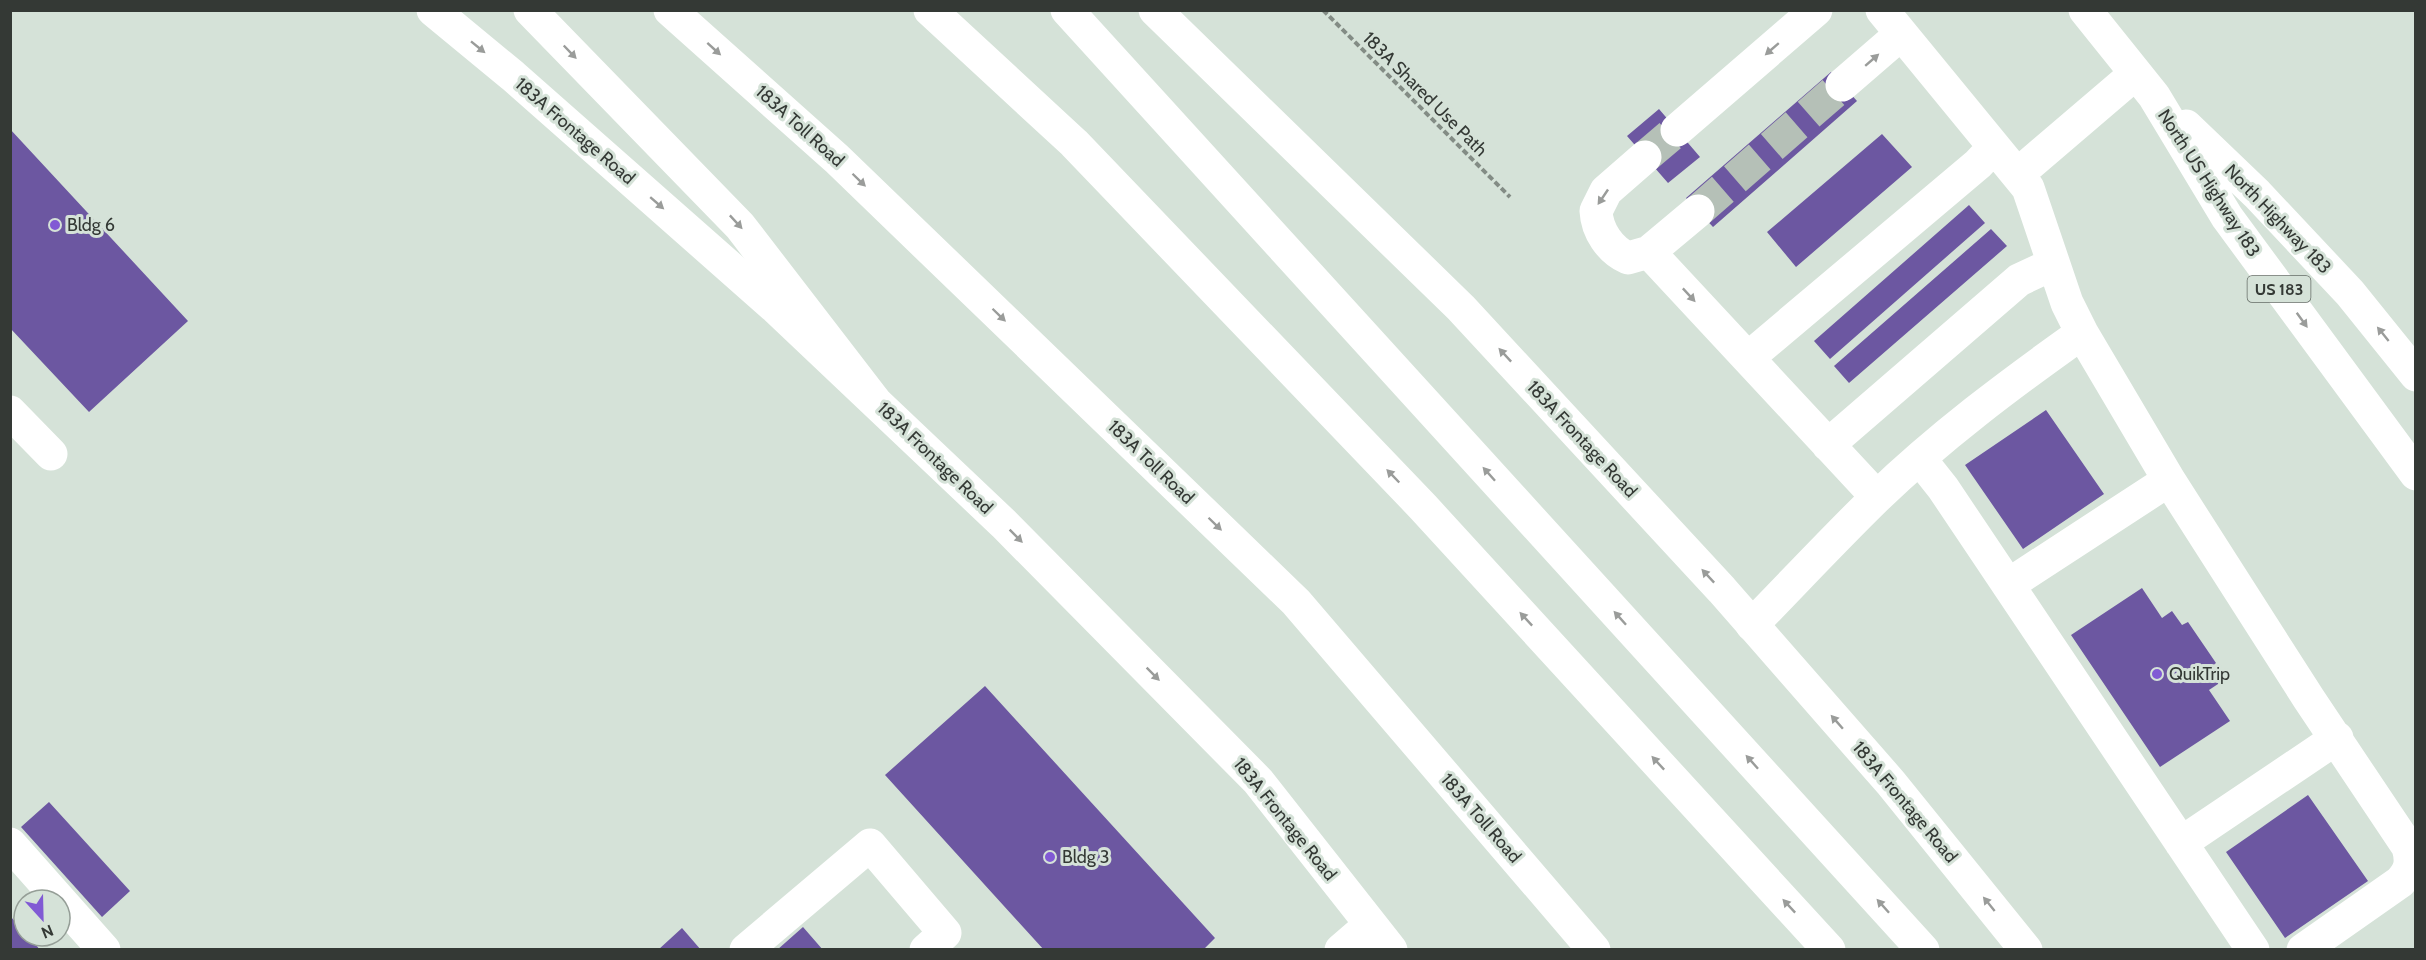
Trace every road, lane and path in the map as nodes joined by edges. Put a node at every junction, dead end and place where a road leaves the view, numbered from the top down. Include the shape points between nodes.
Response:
1 (433, 10) edge
2 (530, 10) edge
3 (670, 10) edge
4 (930, 10) edge
5 (1066, 10) edge
6 (1155, 10) edge
7 (1323, 10) edge
8 (1816, 10) edge
9 (2085, 10) edge
10 (1891, 22) edge
11 (1842, 85) tunnel mouth
12 (2144, 85) junction
13 (1677, 130) tunnel mouth
14 (1994, 147) junction
15 (1645, 157) tunnel mouth
16 (2018, 174) junction
17 (1510, 197) dead end
18 (1698, 211) tunnel mouth
19 (1649, 252) junction
20 (2054, 264) junction
21 (2082, 333) junction
22 (1748, 358) junction
23 (2415, 375) edge
24 (874, 400) junction
25 (10, 412) edge
26 (1828, 445) junction
27 (51, 454) dead end
28 (1920, 459) junction
29 (2415, 474) edge
30 (2169, 480) junction
31 (1877, 497) junction
32 (2008, 585) junction
33 (1752, 625) junction
34 (2337, 738) junction
35 (2181, 843) junction
36 (10, 844) edge
37 (1370, 925) junction
38 (104, 950) edge
39 (746, 950) edge
40 (926, 950) edge
41 (1341, 950) edge
42 (1391, 950) edge
43 (1594, 950) edge
44 (1829, 950) edge
45 (1923, 950) edge
46 (2026, 950) edge
47 (2253, 950) edge
48 (2303, 950) edge

1 -> 24 main road, 183A Frontage Road via 768,300
2 -> 24 main road via 740,226
3 -> 43 main road, 183A Toll Road via 837,159 1296,602
44 -> 4 main road via 1399,482 1074,143
45 -> 5 main road
33 -> 6 main road, 183A Frontage Road via 1461,308
7 - 17 path, 183A Shared Use Path
8 -> 13 main road
9 - 12 main road, North US Highway 183 / US 183
11 -> 10 main road
10 - 14 main road
12 - 16 main road
23 -> 12 main road, North Highway 183 / US 183 via 2350,293 2257,194
12 -> 29 main road, North US Highway 183 / US 183 via 2227,217
14 - 16 main road
14 - 22 main road
15 -> 19 main road via 1606,191 1596,211 1600,232 1619,254 1628,258
16 - 20 main road via 2037,208
18 - 19 main road
19 -> 22 main road
20 - 21 main road
20 - 26 main road via 2019,280
21 - 28 main road
21 - 30 main road
22 - 26 main road
24 -> 37 main road, 183A Frontage Road via 1004,524 1258,781
25 - 27 main road
26 - 31 main road
28 - 31 main road
28 - 32 main road
30 - 32 main road
30 - 34 main road
31 - 33 main road
32 - 35 main road
46 -> 33 main road, 183A Frontage Road via 1892,783
34 - 35 main road
34 - 48 main road via 2400,832 2409,847 2411,861 2400,882
35 - 47 main road
36 - 38 main road
37 - 41 main road
37 - 42 main road, 183A Frontage Road
39 - 40 main road via 870,845 945,933

